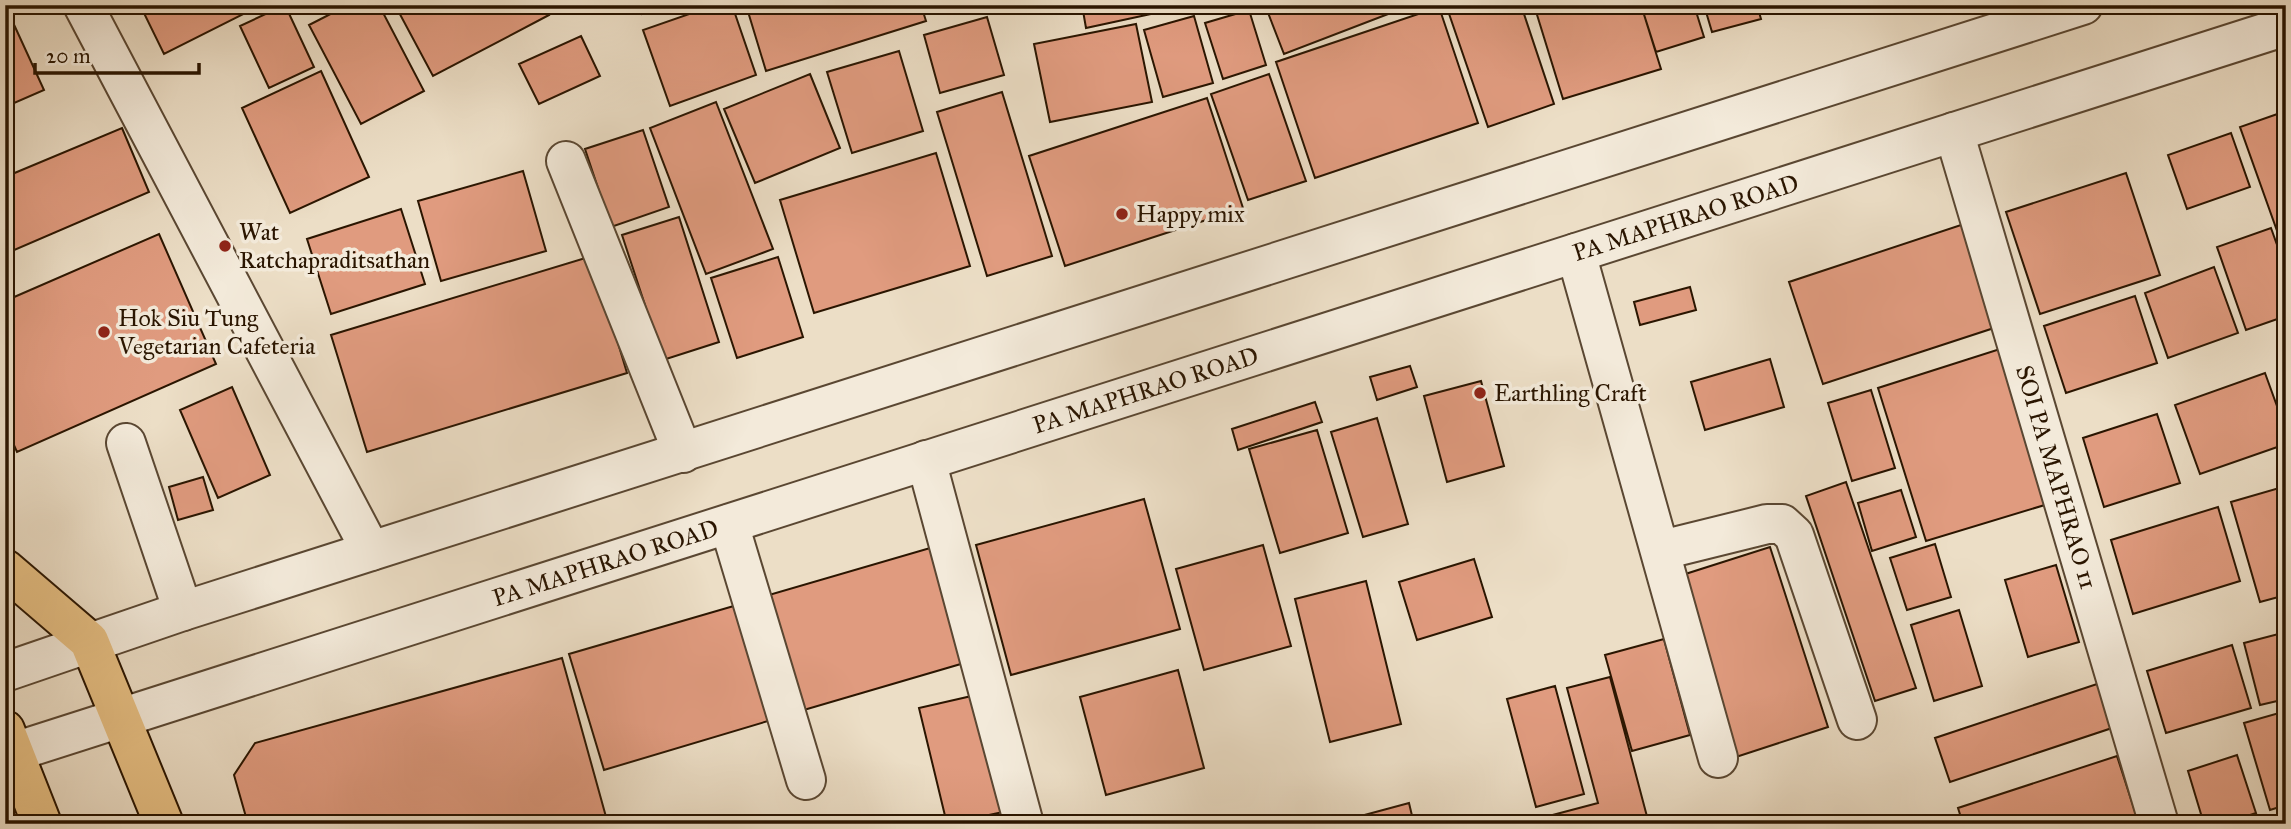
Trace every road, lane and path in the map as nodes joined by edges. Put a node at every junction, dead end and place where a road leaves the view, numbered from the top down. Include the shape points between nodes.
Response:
1 (83, 5) edge
2 (2083, 5) edge
3 (2020, 15) edge
4 (2286, 26) edge
5 (1954, 132) junction
6 (566, 161) dead end
7 (1576, 253) junction
8 (126, 443) dead end
9 (682, 453) junction
10 (926, 460) junction
11 (729, 524) junction
12 (1662, 550) junction
13 (371, 551) junction
14 (5, 569) edge
15 (183, 611) junction
16 (89, 641) junction
17 (5, 672) edge
18 (121, 717) junction
19 (1857, 720) dead end
20 (8, 745) edge
21 (1718, 758) dead end
22 (806, 780) dead end
23 (42, 824) edge
24 (164, 824) edge
25 (1024, 824) edge
26 (2159, 824) edge

1 - 13 street
2 - 3 street
3 - 9 street
4 - 5 street, PA MAPHRAO ROAD
5 - 7 street, PA MAPHRAO ROAD
5 - 26 street, SOI PA MAPHRAO 11
6 - 9 street
7 - 10 street, PA MAPHRAO ROAD
7 - 12 street
8 - 15 street
9 - 13 street
10 - 11 street, PA MAPHRAO ROAD
10 - 25 street
11 - 18 street, PA MAPHRAO ROAD
11 - 22 street
12 - 19 street via 1782,524 1794,535
12 - 21 street
13 - 15 street
14 - 16 main road
15 - 16 street
16 - 17 street
16 - 18 main road
18 - 20 street, PA MAPHRAO ROAD
18 - 24 main road
20 - 23 main road

